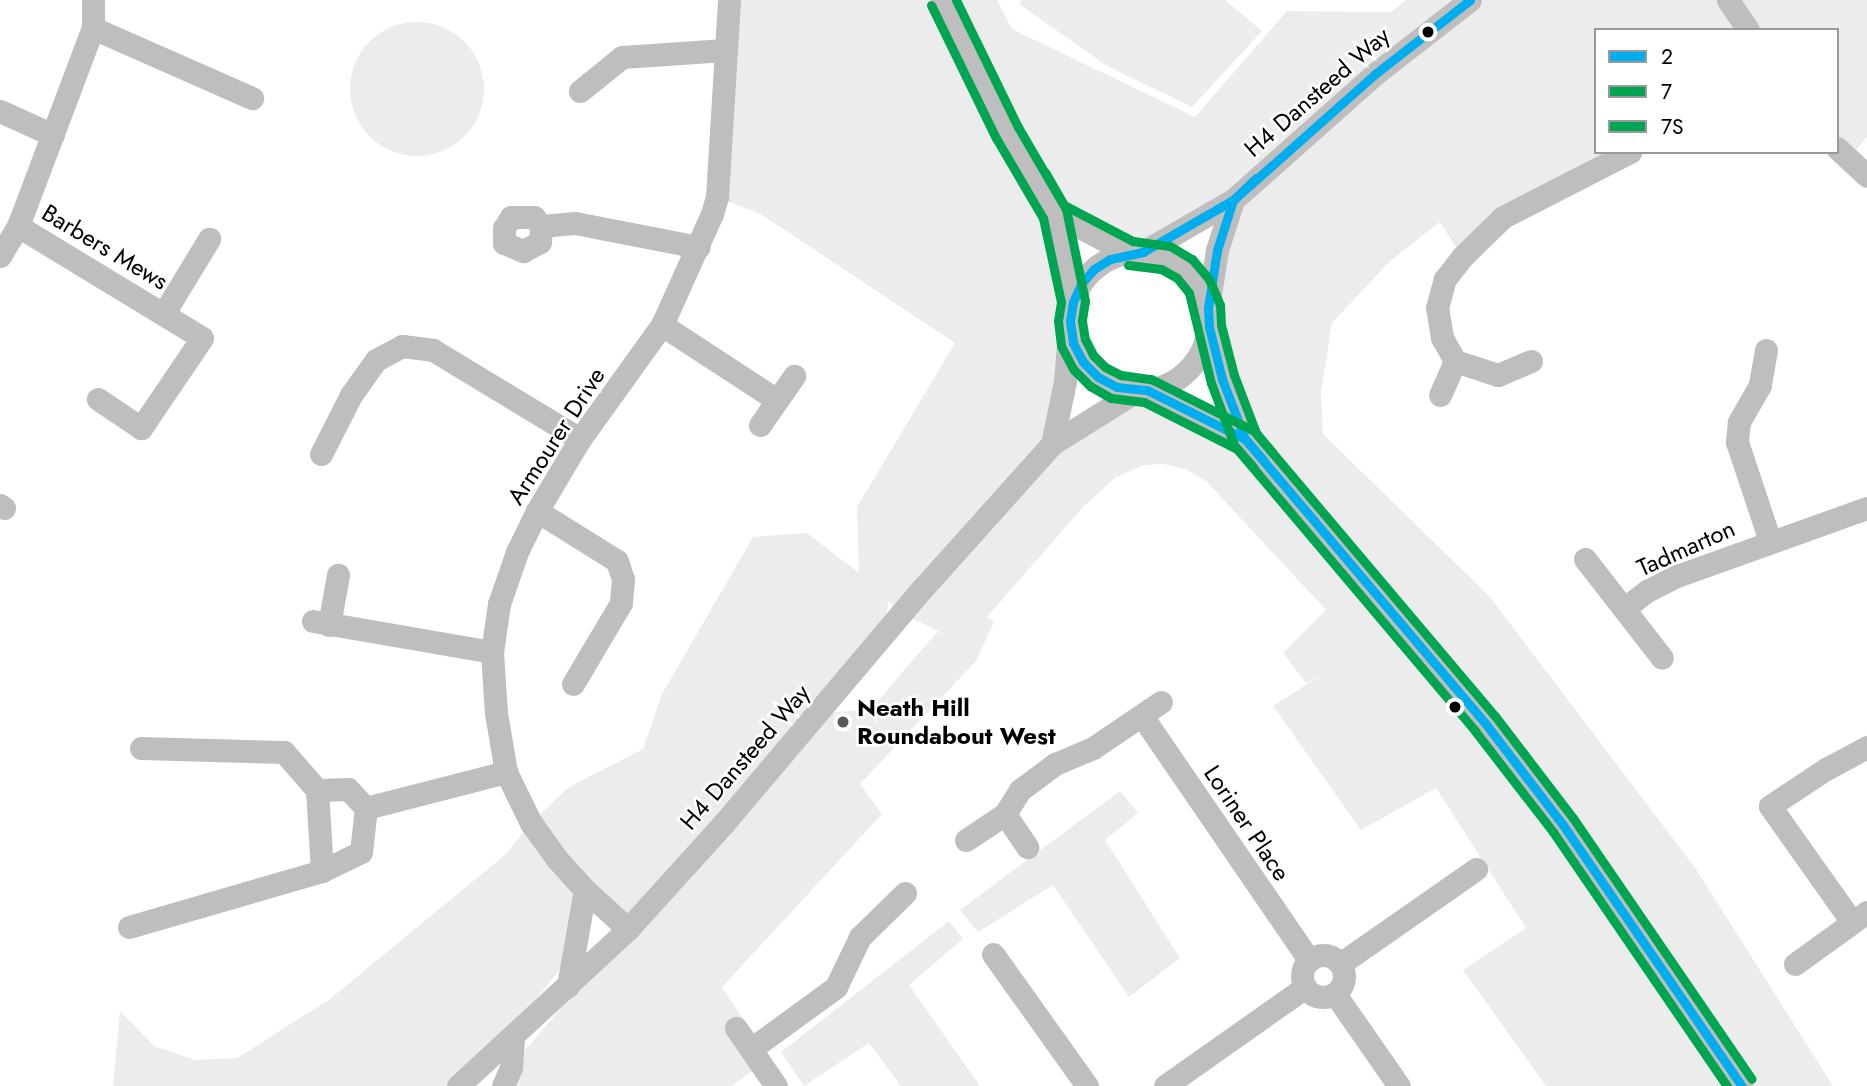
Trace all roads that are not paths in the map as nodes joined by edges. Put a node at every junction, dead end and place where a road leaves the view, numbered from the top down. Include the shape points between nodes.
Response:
1 (93, 0) edge
2 (729, 0) edge
3 (942, 0) edge
4 (1470, 0) edge
5 (1728, 0) edge
6 (93, 28) junction
7 (1747, 28) edge
8 (725, 50) junction
9 (580, 91) dead end
10 (252, 98) dead end
11 (0, 111) edge
12 (53, 135) junction
13 (1839, 150) edge
14 (1626, 154) edge
15 (1867, 176) edge
16 (1233, 200) junction
17 (1055, 214) junction
18 (18, 226) junction
19 (541, 226) dead end
20 (209, 239) dead end
21 (699, 247) junction
22 (1136, 252) junction
23 (0, 256) edge
24 (1071, 312) junction
25 (164, 313) junction
26 (1208, 318) junction
27 (662, 325) junction
28 (1766, 351) dead end
29 (1455, 361) junction
30 (1531, 361) dead end
31 (794, 376) dead end
32 (1143, 390) junction
33 (1440, 396) dead end
34 (98, 399) dead end
35 (777, 400) junction
36 (760, 425) dead end
37 (580, 439) junction
38 (1245, 439) junction
39 (1052, 444) junction
40 (321, 454) dead end
41 (1867, 508) edge
42 (537, 511) junction
43 (1770, 541) junction
44 (1585, 559) dead end
45 (338, 576) dead end
46 (1625, 608) junction
47 (492, 652) junction
48 (1662, 658) dead end
49 (573, 684) dead end
50 (1161, 702) dead end
51 (1142, 716) junction
52 (1867, 747) edge
53 (141, 748) dead end
54 (506, 772) junction
55 (317, 790) junction
56 (366, 808) junction
57 (1005, 814) junction
58 (966, 840) dead end
59 (1027, 847) dead end
60 (1476, 869) dead end
61 (322, 871) junction
62 (585, 890) junction
63 (905, 893) dead end
64 (1860, 917) edge
65 (129, 927) dead end
66 (628, 929) junction
67 (993, 954) dead end
68 (1309, 960) junction
69 (1340, 964) junction
70 (1795, 964) dead end
71 (568, 986) junction
72 (1304, 988) junction
73 (1335, 994) junction
74 (736, 1028) dead end
75 (513, 1036) junction
76 (751, 1049) junction
77 (458, 1086) edge
78 (503, 1086) edge
79 (776, 1086) edge
80 (1087, 1086) edge
81 (1165, 1086) edge
82 (1399, 1086) edge
83 (1742, 1086) edge

1 - 6 street
2 - 8 street, Armourer Drive
3 - 17 street via 1007,133
4 - 16 street, H4 Dansteed Way via 1375,74
5 - 7 street
6 - 10 street
6 - 12 street
8 - 9 street via 622,57
8 - 21 street, Armourer Drive via 717,197
11 - 12 street
12 - 18 street
13 - 15 street
14 - 29 street via 1503,218 1461,257 1445,279 1437,308 1442,338
16 - 22 street, H4 Dansteed Way
16 - 26 street via 1217,250
17 - 22 street
17 - 24 street
18 - 23 street
18 - 25 street, Barbers Mews
19 - 21 street via 575,223
20 - 25 street, Barbers Mews
21 - 27 street, Armourer Drive
22 - 24 street via 1110,258 1094,269 1081,284
22 - 26 street via 1165,257 1185,269 1200,287
24 - 32 street via 1073,343 1083,362 1117,387
24 - 39 street via 1065,382
25 - 34 street, Barbers Mews via 202,338 141,428
26 - 32 street via 1203,350 1189,369 1170,383
26 - 38 street via 1222,379
27 - 35 street
27 - 37 street, Armourer Drive
28 - 43 street, Tadmarton via 1760,385 1739,422 1737,442
29 - 30 street via 1498,375
29 - 33 street
31 - 35 street
32 - 38 street
32 - 39 street, H4 Dansteed Way
35 - 36 street
37 - 40 street via 433,349 402,346 376,360 351,394
37 - 42 street, Armourer Drive
38 - 83 street via 1485,723 1563,825
39 - 66 street, H4 Dansteed Way
41 - 43 street, Tadmarton
42 - 47 street, Armourer Drive via 499,604
42 - 49 street via 617,561 623,579 621,603
43 - 46 street, Tadmarton via 1677,576
44 - 46 street, Tadmarton
45 - 47 street via 321,623
46 - 48 street, Tadmarton
47 - 54 street, Armourer Drive
50 - 51 street
51 - 57 street via 1093,748 1055,764 1020,790
51 - 68 street, Loriner Place
52 - 64 street via 1770,806
53 - 55 street via 284,752
54 - 56 street
54 - 62 street, Armourer Drive via 536,831
55 - 56 street via 348,789
55 - 61 street
56 - 61 street via 361,852
57 - 58 street
57 - 59 street
60 - 69 street
61 - 65 street
62 - 66 street, Armourer Drive
62 - 71 street
63 - 76 street via 860,937 836,987
64 - 70 street
66 - 71 street, H4 Dansteed Way
67 - 80 street
68 - 69 street via 1329,956
68 - 72 street via 1302,970
69 - 73 street via 1344,977
71 - 75 street, H4 Dansteed Way
72 - 73 street via 1315,996
72 - 81 street
73 - 82 street
74 - 76 street
75 - 77 street, H4 Dansteed Way
75 - 78 street via 511,1067
76 - 79 street

